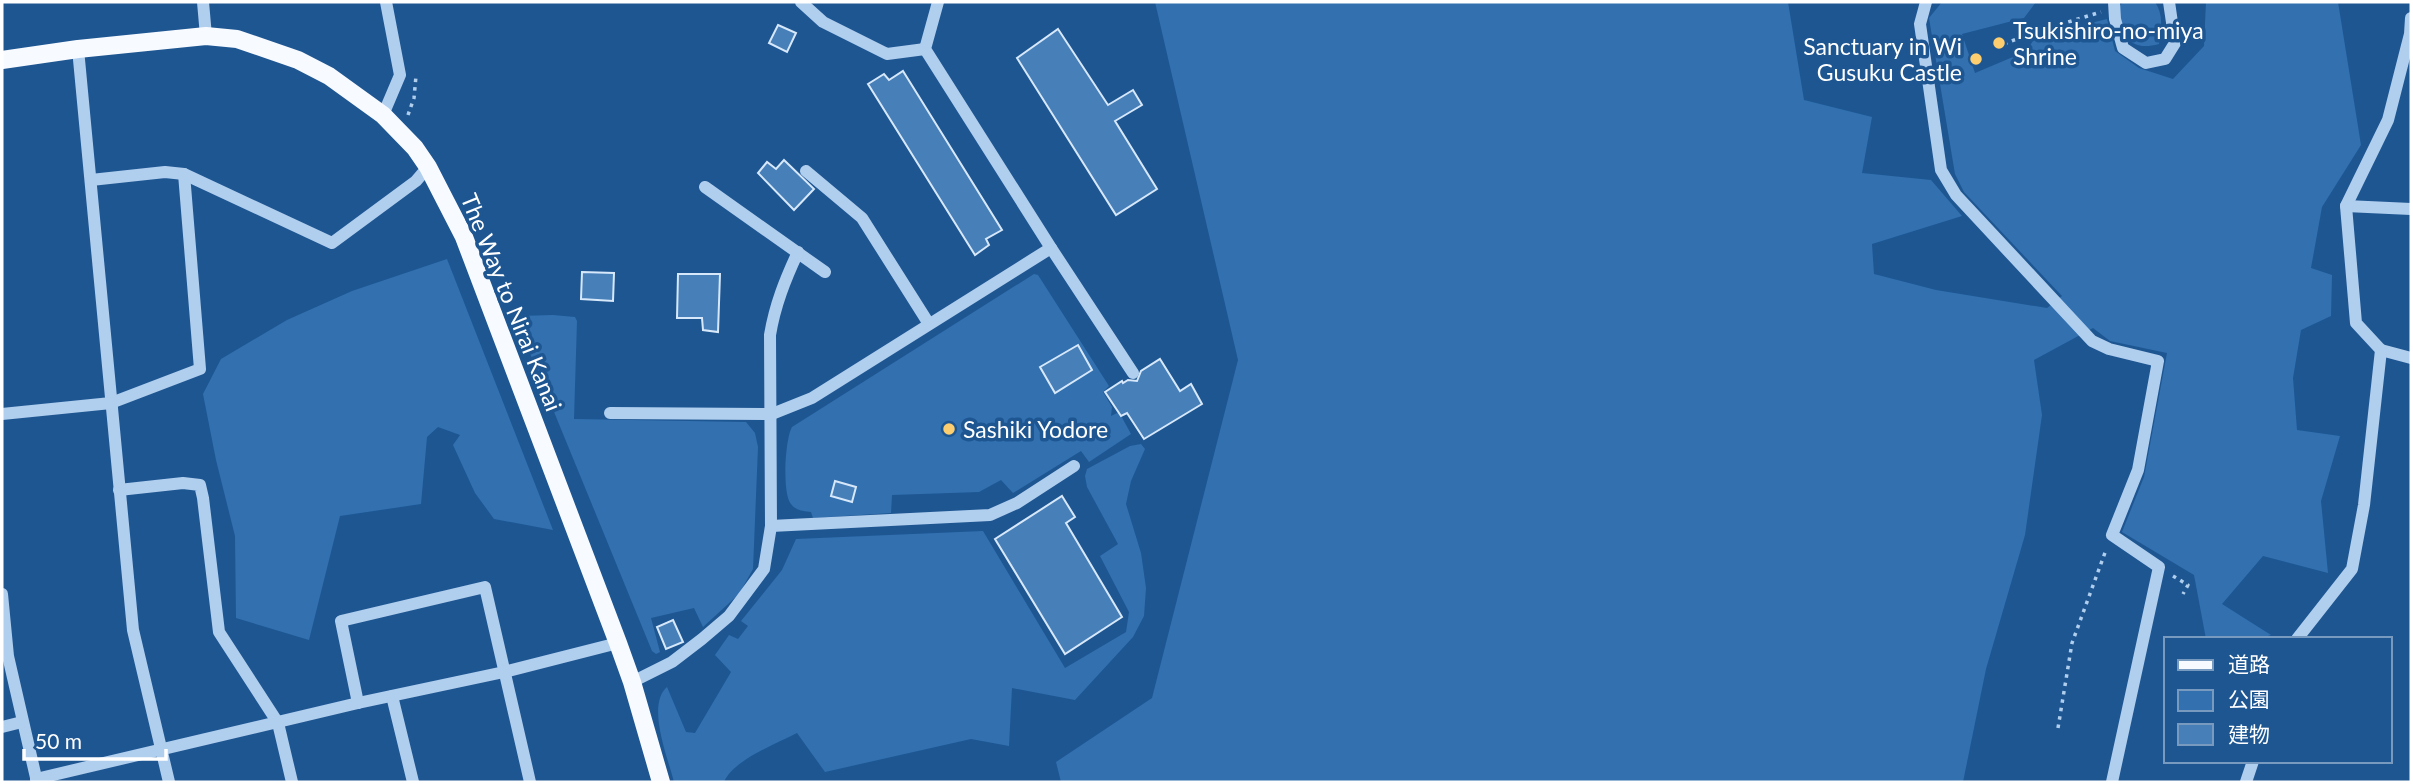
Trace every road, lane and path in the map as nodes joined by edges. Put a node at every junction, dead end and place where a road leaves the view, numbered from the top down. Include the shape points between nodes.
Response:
1 (203, 2) edge
2 (386, 2) edge
3 (801, 2) edge
4 (938, 2) edge
5 (1926, 2) edge
6 (2168, 2) edge
7 (2114, 6) edge
8 (2411, 18) edge
9 (2410, 34) edge
10 (206, 36) junction
11 (2004, 44) dead end
12 (78, 49) junction
13 (925, 49) junction
14 (2, 60) edge
15 (383, 115) junction
16 (428, 167) junction
17 (806, 171) dead end
18 (184, 174) junction
19 (91, 180) junction
20 (705, 187) dead end
21 (2346, 206) junction
22 (2411, 209) edge
23 (1051, 248) junction
24 (798, 252) junction
25 (825, 272) dead end
26 (929, 324) junction
27 (2381, 350) junction
28 (2411, 358) edge
29 (1133, 373) dead end
30 (111, 403) junction
31 (610, 413) dead end
32 (2, 414) edge
33 (772, 414) junction
34 (1074, 466) dead end
35 (119, 490) junction
36 (771, 526) junction
37 (2112, 535) junction
38 (2159, 567) junction
39 (2, 594) edge
40 (2183, 594) dead end
41 (2299, 637) edge
42 (618, 643) junction
43 (504, 672) junction
44 (632, 682) junction
45 (392, 696) junction
46 (358, 703) junction
47 (22, 722) junction
48 (278, 723) junction
49 (2, 727) edge
50 (2058, 728) dead end
51 (162, 750) junction
52 (2252, 763) edge
53 (36, 781) edge
54 (169, 782) edge
55 (292, 782) edge
56 (413, 782) edge
57 (530, 782) edge
58 (661, 782) edge
59 (2112, 782) edge
60 (2246, 782) edge

1 - 10 street
2 - 15 street via 400,75
3 - 13 street via 822,22 887,54
4 - 13 street
5 - 37 street via 1920,23 1941,170 1956,195 2092,341 2158,360 2138,470
6 - 7 street via 2175,43 2165,59 2146,63 2123,48
7 - 11 path
8 - 9 street
9 - 21 street via 2388,120
10 - 12 main road, The Way to Nirai Kanai
10 - 15 main road, The Way to Nirai Kanai via 237,39 298,60
12 - 14 main road, The Way to Nirai Kanai
12 - 19 street
13 - 23 street
15 - 16 main road, The Way to Nirai Kanai
16 - 18 street via 416,181 332,243
16 - 42 main road, The Way to Nirai Kanai via 464,237
17 - 26 street via 862,218
18 - 19 street
18 - 30 street via 200,369
19 - 30 street
20 - 24 street
21 - 22 street
21 - 27 street via 2356,323
23 - 26 street
23 - 29 street
24 - 25 street
24 - 33 street via 782,285 770,335
26 - 33 street via 812,398
27 - 28 street
27 - 41 street via 2352,569
30 - 32 street
30 - 35 street
31 - 33 street
33 - 36 street
34 - 36 street via 990,515
35 - 48 street via 200,485 219,632
35 - 51 street via 133,630
36 - 44 street via 764,569 729,616 672,662
37 - 38 street
37 - 50 path via 2072,643
38 - 40 path via 2188,585
38 - 59 street
39 - 47 street via 8,656
42 - 43 street
42 - 44 main road, The Way to Nirai Kanai
43 - 45 street
43 - 46 street via 485,587 341,621
43 - 57 street
44 - 58 main road, The Way to Nirai Kanai
45 - 46 street
45 - 56 street
46 - 48 street
47 - 49 street
47 - 53 street
48 - 51 street
48 - 55 street
51 - 53 street
51 - 54 street
52 - 60 street

